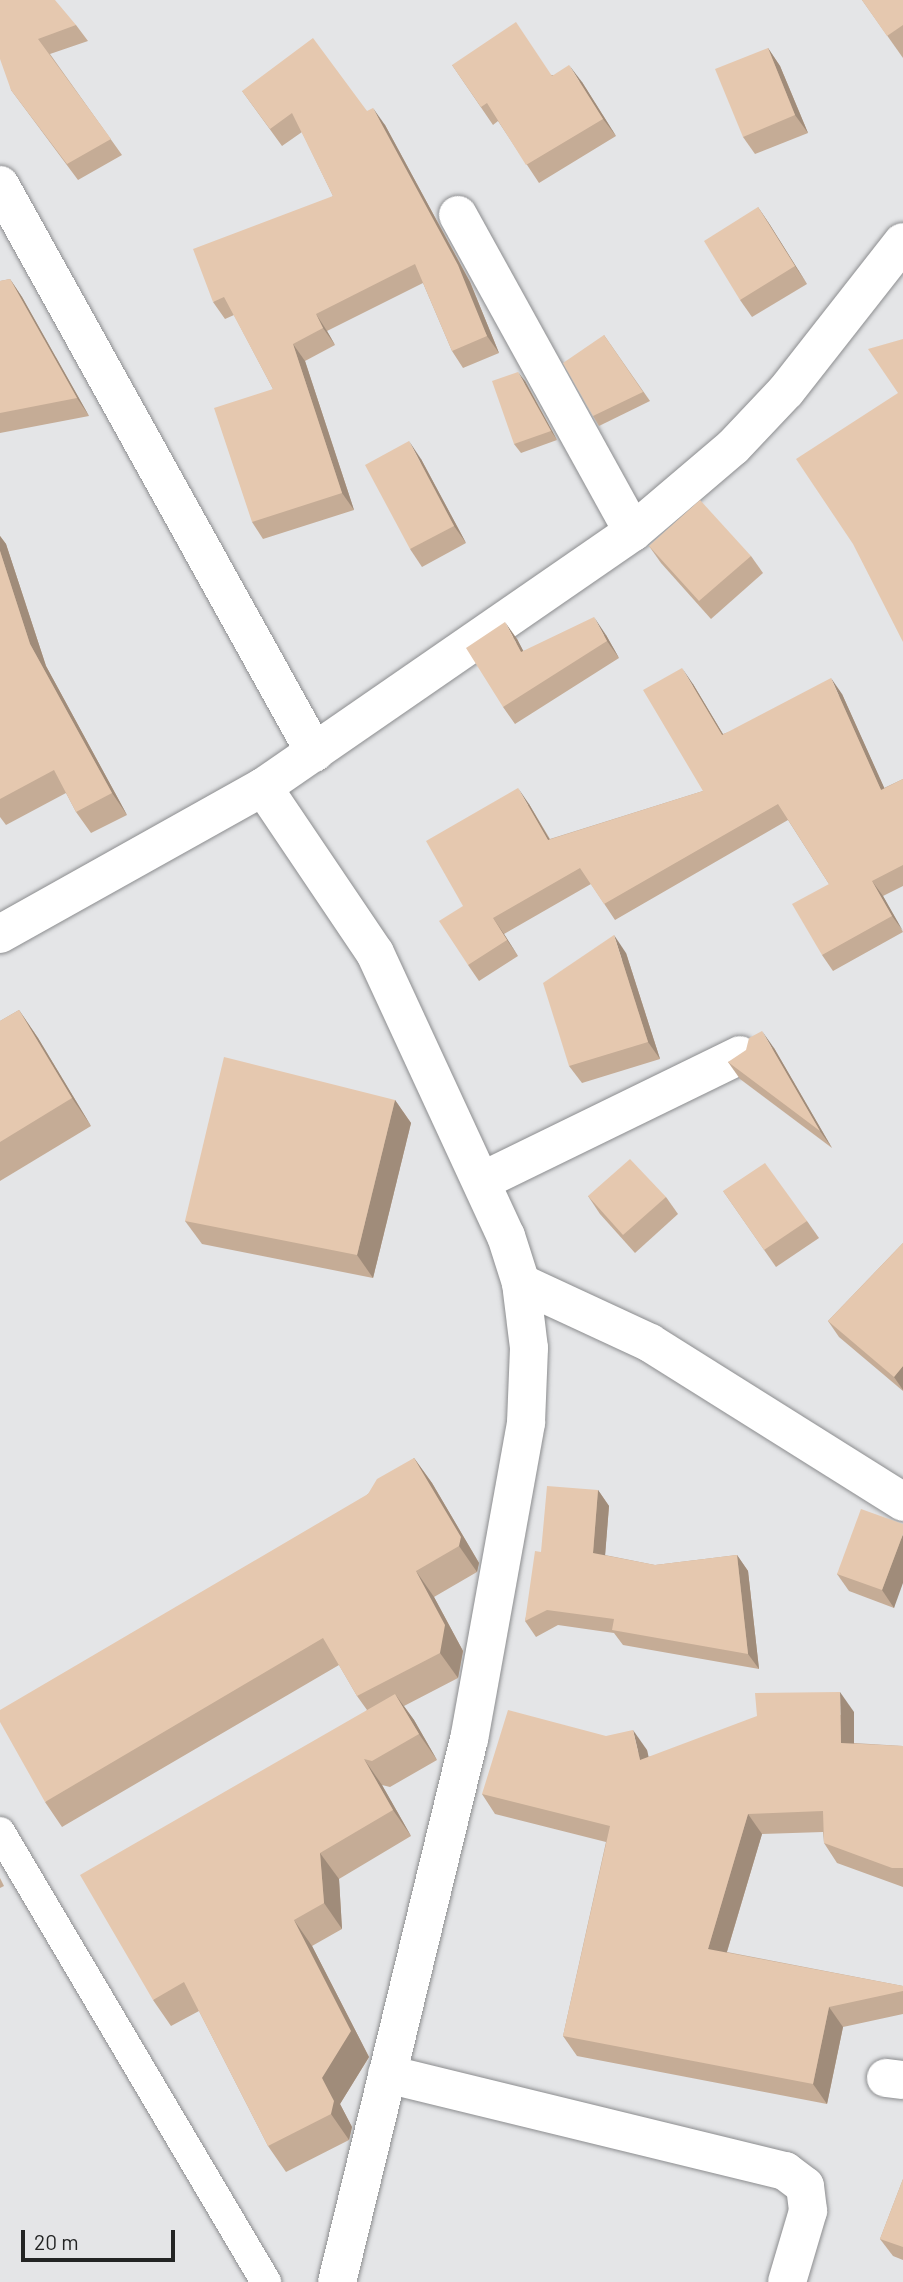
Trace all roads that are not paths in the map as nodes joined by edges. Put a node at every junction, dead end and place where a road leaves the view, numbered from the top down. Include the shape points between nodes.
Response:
1 (0, 185) edge
2 (458, 215) dead end
3 (903, 242) edge
4 (633, 532) junction
5 (314, 753) junction
6 (263, 787) junction
7 (0, 934) edge
8 (740, 1055) edge
9 (482, 1181) junction
10 (521, 1283) junction
11 (903, 1502) edge
12 (0, 1832) edge
13 (387, 2074) junction
14 (266, 2282) edge
15 (337, 2282) edge
16 (787, 2282) edge

1 - 5 street
2 - 4 street
3 - 4 street via 786,391 733,447
4 - 5 street
5 - 6 street
6 - 7 street
6 - 9 street via 375,953
8 - 9 street
9 - 10 street
10 - 11 street via 650,1342
10 - 13 street via 529,1348 526,1423 469,1739
12 - 14 lane
13 - 15 street
13 - 16 street via 785,2171 805,2186 808,2211

